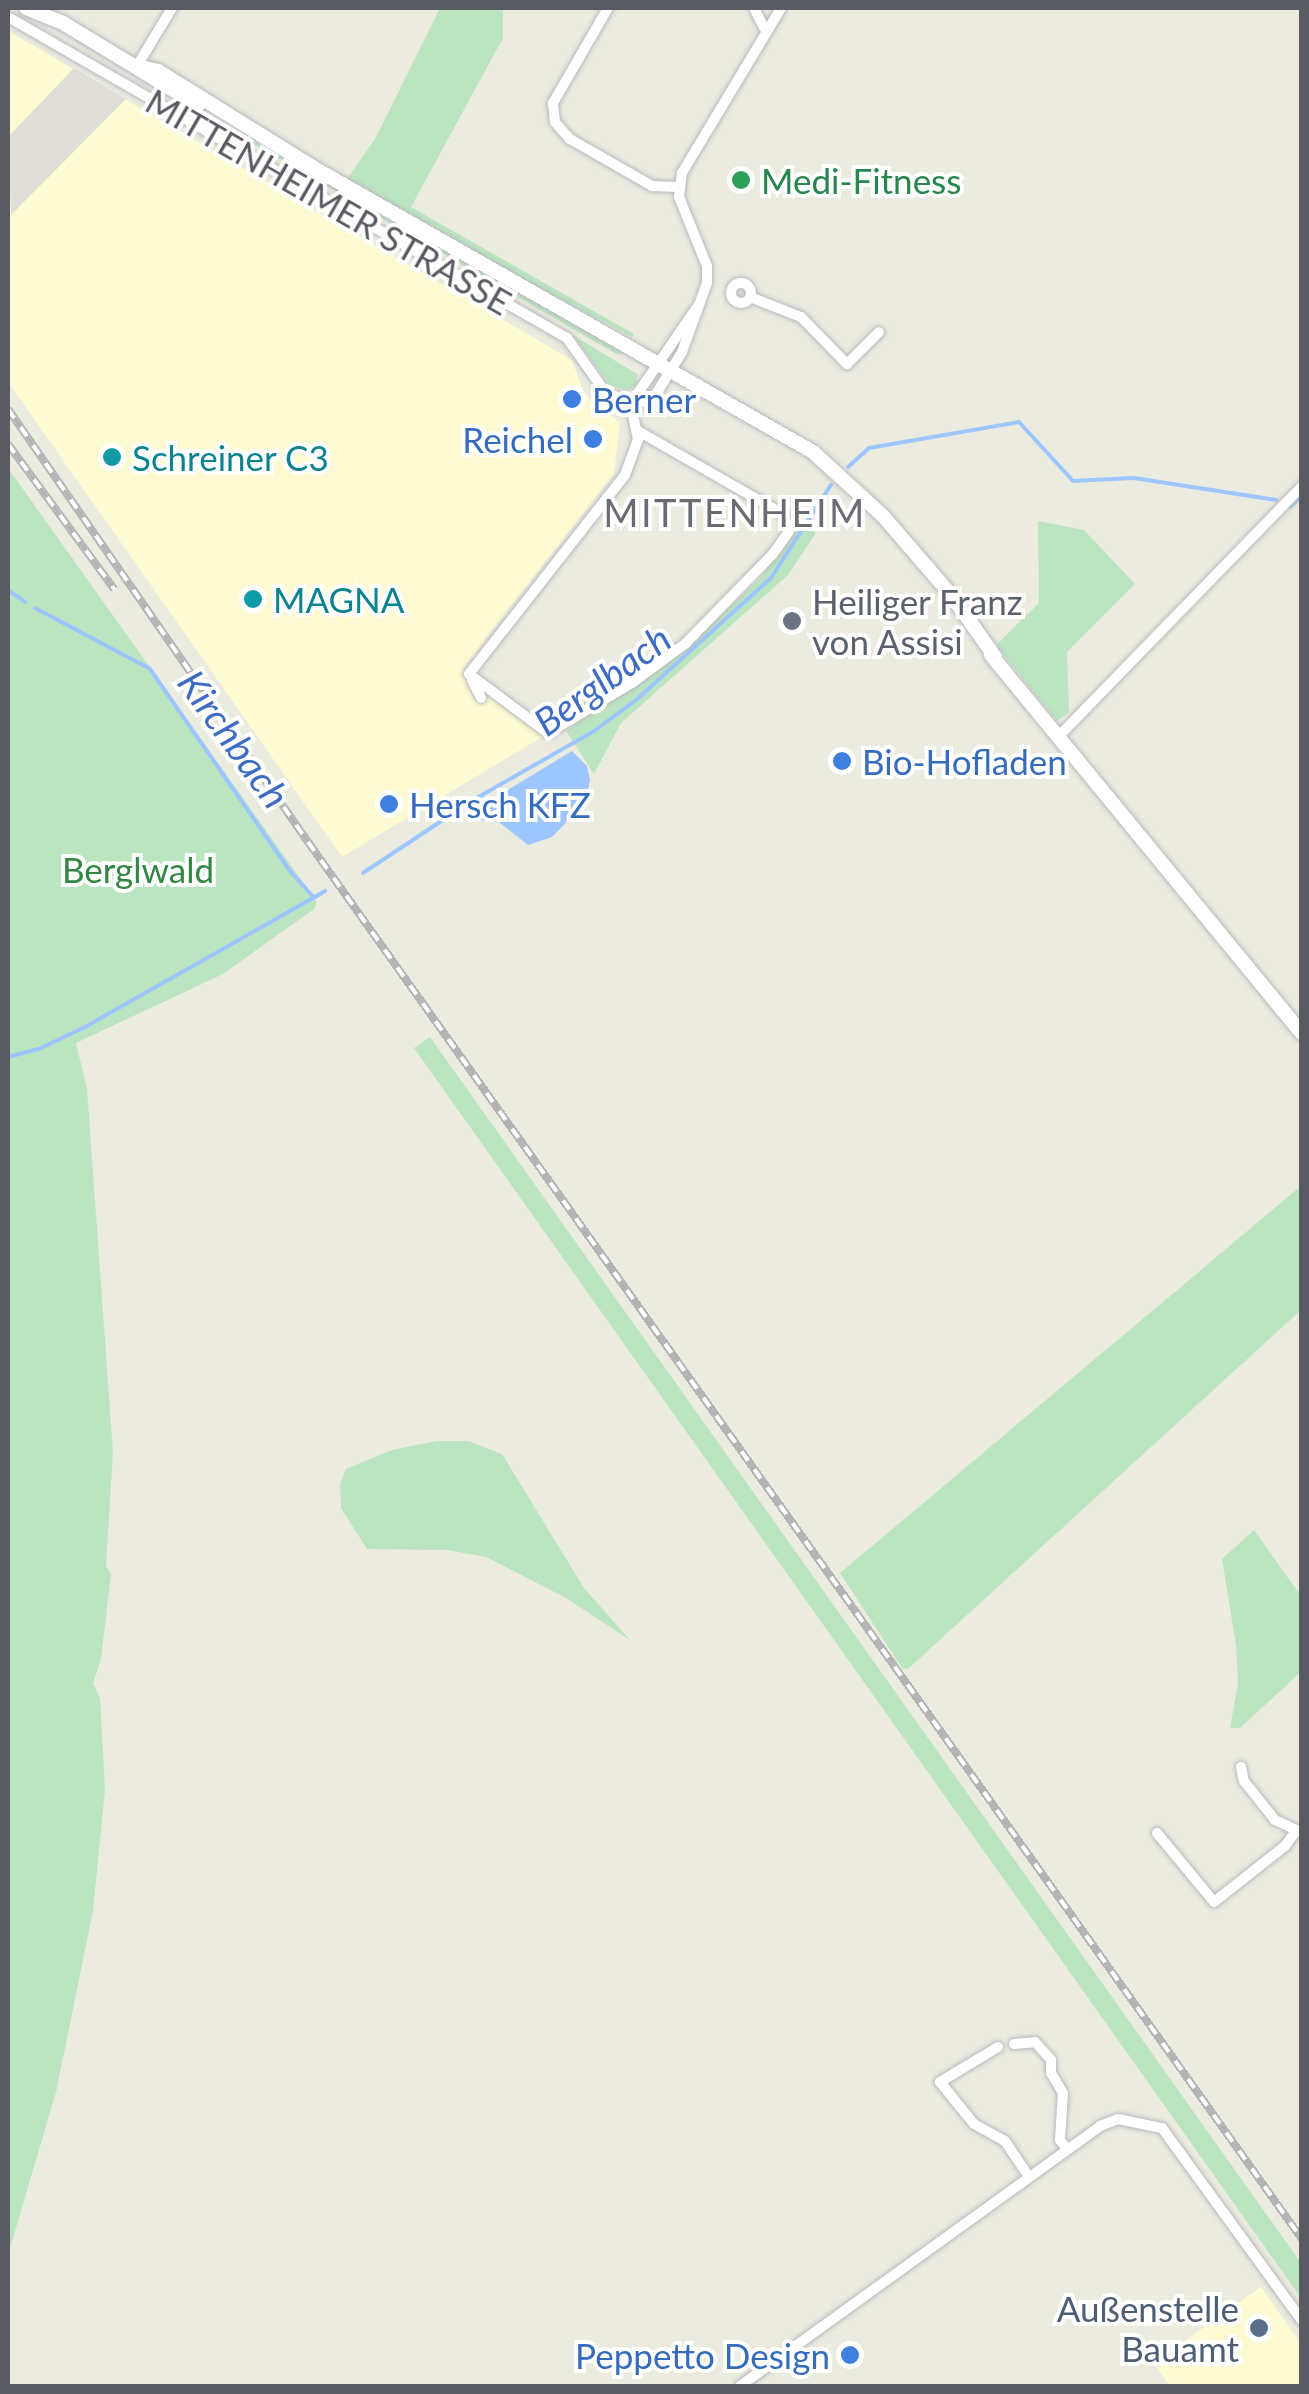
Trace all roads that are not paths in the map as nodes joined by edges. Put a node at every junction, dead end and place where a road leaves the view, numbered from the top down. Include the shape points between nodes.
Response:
1 (26, 8) edge
2 (45, 8) edge
3 (172, 8) edge
4 (608, 8) edge
5 (754, 8) edge
6 (780, 8) edge
7 (8, 17) edge
8 (62, 23) junction
9 (764, 28) junction
10 (137, 66) junction
11 (678, 187) junction
12 (704, 296) junction
13 (879, 332) dead end
14 (665, 365) junction
15 (631, 404) junction
16 (638, 431) junction
17 (1302, 486) edge
18 (469, 674) junction
19 (481, 698) dead end
20 (1060, 735) junction
21 (1302, 1032) edge
22 (1241, 1766) dead end
23 (1299, 1832) edge
24 (1156, 1833) dead end
25 (1014, 2044) dead end
26 (998, 2047) dead end
27 (1067, 2149) junction
28 (1029, 2177) junction
29 (1302, 2321) edge
30 (740, 2386) edge

1 - 8 main road, MITTENHEIMER STRASSE
2 - 8 main road, MITTENHEIMER STRASSE
3 - 10 street
4 - 11 street via 553,103 555,122 570,139 652,186
5 - 9 street
6 - 9 street
7 - 15 street, MITTENHEIMER STRASSE via 567,338 606,393
8 - 10 main road, MITTENHEIMER STRASSE
9 - 11 street
10 - 14 main road, MITTENHEIMER STRASSE via 158,71 240,125
11 - 12 street via 706,266
12 - 13 street via 731,296 741,282 750,296 801,317 847,364
12 - 14 street
14 - 15 street
14 - 20 main road via 826,461 864,494 931,586
15 - 16 street
16 - 18 street via 626,475
16 - 18 street via 783,514 789,531 781,543 754,579 686,643 548,732
17 - 20 street
18 - 19 street
20 - 21 main road
22 - 23 street via 1244,1781 1275,1820
23 - 24 street via 1214,1902
25 - 27 street via 1035,2042 1051,2060 1063,2092 1060,2140
26 - 28 street via 940,2082 974,2124 1005,2141
27 - 28 street
27 - 29 street via 1118,2119 1162,2128
28 - 30 street

